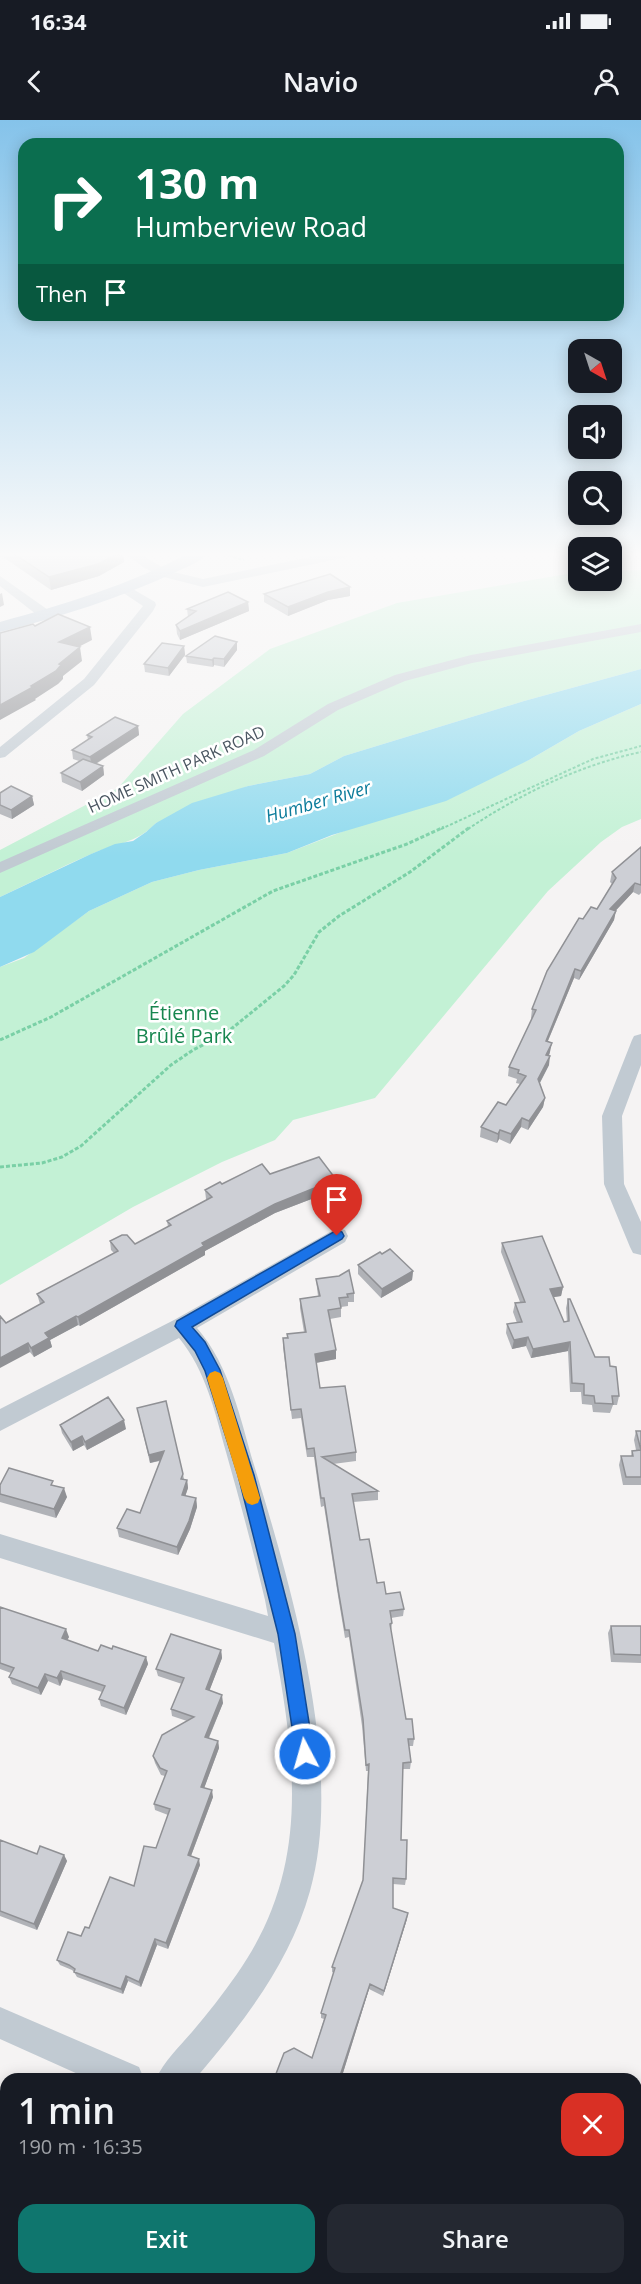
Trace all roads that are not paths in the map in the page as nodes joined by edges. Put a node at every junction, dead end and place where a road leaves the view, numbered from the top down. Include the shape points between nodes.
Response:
1 (112, 654) edge
2 (498, 654) edge
3 (0, 754) edge
4 (0, 868) edge
5 (641, 1040) edge
6 (632, 1209) edge
7 (337, 1236) dead end
8 (641, 1247) edge
9 (182, 1326) junction
10 (0, 1421) edge
11 (0, 1546) edge
12 (286, 1634) junction
13 (0, 2023) edge
14 (113, 2073) edge
15 (177, 2073) edge

1 - 3 street via 89,682
2 - 4 street, HOME SMITH PARK ROAD via 400,678 333,707 260,753
5 - 6 street via 612,1116 614,1184
6 - 8 street
7 - 9 street
9 - 10 street
9 - 12 street via 213,1370 246,1475
11 - 12 street
12 - 15 street via 307,1778 306,1827 296,1887 277,1937 256,1972 212,2035
13 - 14 street

